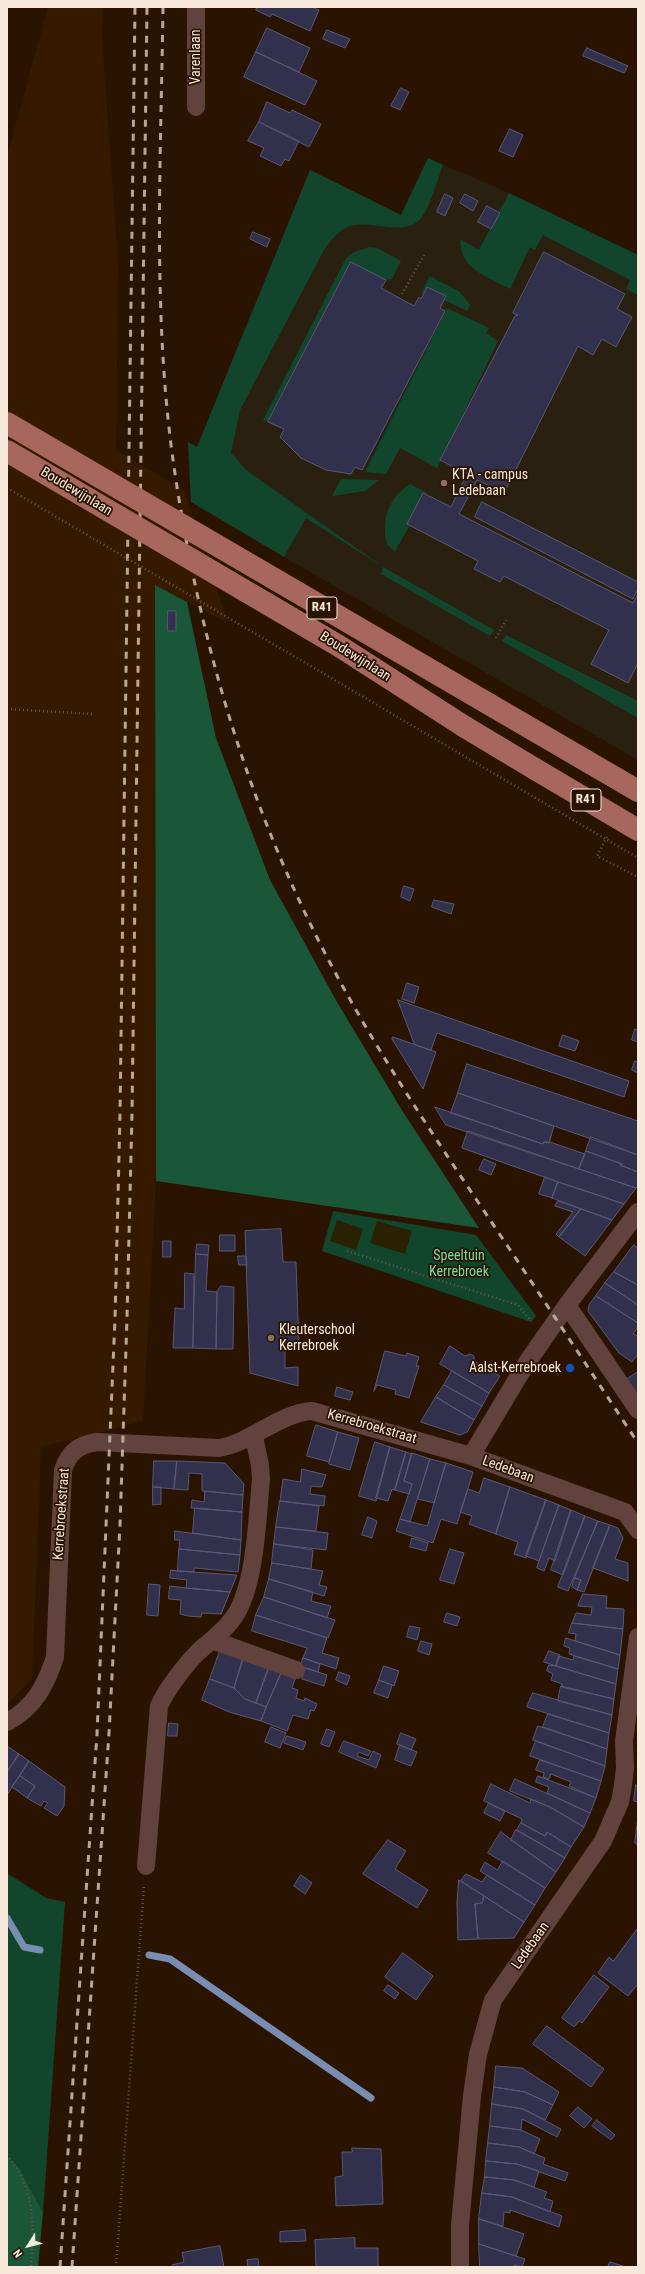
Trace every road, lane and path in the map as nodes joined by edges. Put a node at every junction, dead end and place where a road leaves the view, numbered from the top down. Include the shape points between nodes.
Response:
1 (196, 7) edge
2 (196, 107) dead end
3 (424, 255) dead end
4 (402, 294) dead end
5 (7, 423) edge
6 (7, 451) edge
7 (7, 488) edge
8 (506, 620) dead end
9 (496, 638) dead end
10 (7, 709) edge
11 (92, 714) dead end
12 (638, 791) edge
13 (638, 830) edge
14 (638, 858) edge
15 (638, 1212) edge
16 (346, 1251) dead end
17 (567, 1305) junction
18 (546, 1336) junction
19 (638, 1410) edge
20 (254, 1437) junction
21 (471, 1456) junction
22 (638, 1530) edge
23 (638, 1636) edge
24 (212, 1640) junction
25 (296, 1670) dead end
26 (7, 1722) edge
27 (146, 1866) joint
28 (7, 2155) edge
29 (31, 2267) edge
30 (116, 2267) edge
31 (460, 2267) edge

1 - 2 street, Varenlaan
3 - 4 path
5 - 12 main road, Boudewijnlaan / R41, bridge
6 - 13 main road, Boudewijnlaan / R41, bridge via 339,646 465,727
7 - 14 path, bridge
8 - 9 path
10 - 11 path
15 - 17 street, Ledebaan
16 - 18 path via 518,1305
17 - 18 street, Ledebaan
17 - 19 street
18 - 21 street, Ledebaan
20 - 21 street, Kerrebroekstraat via 293,1414 312,1411
20 - 24 street via 261,1479 250,1581 239,1610
20 - 26 street, Kerrebroekstraat via 219,1448 97,1442 74,1449 63,1470 55,1657 46,1683 33,1702 20,1715
21 - 22 street, Ledebaan via 624,1512
23 - 31 street, Ledebaan via 624,1741 624,1785 612,1822 603,1842 493,2000 478,2054 472,2096 460,2225
24 - 25 street
24 - 27 street via 197,1653 159,1706
27 - 30 path
28 - 29 path via 18,2168 29,2195 34,2223

